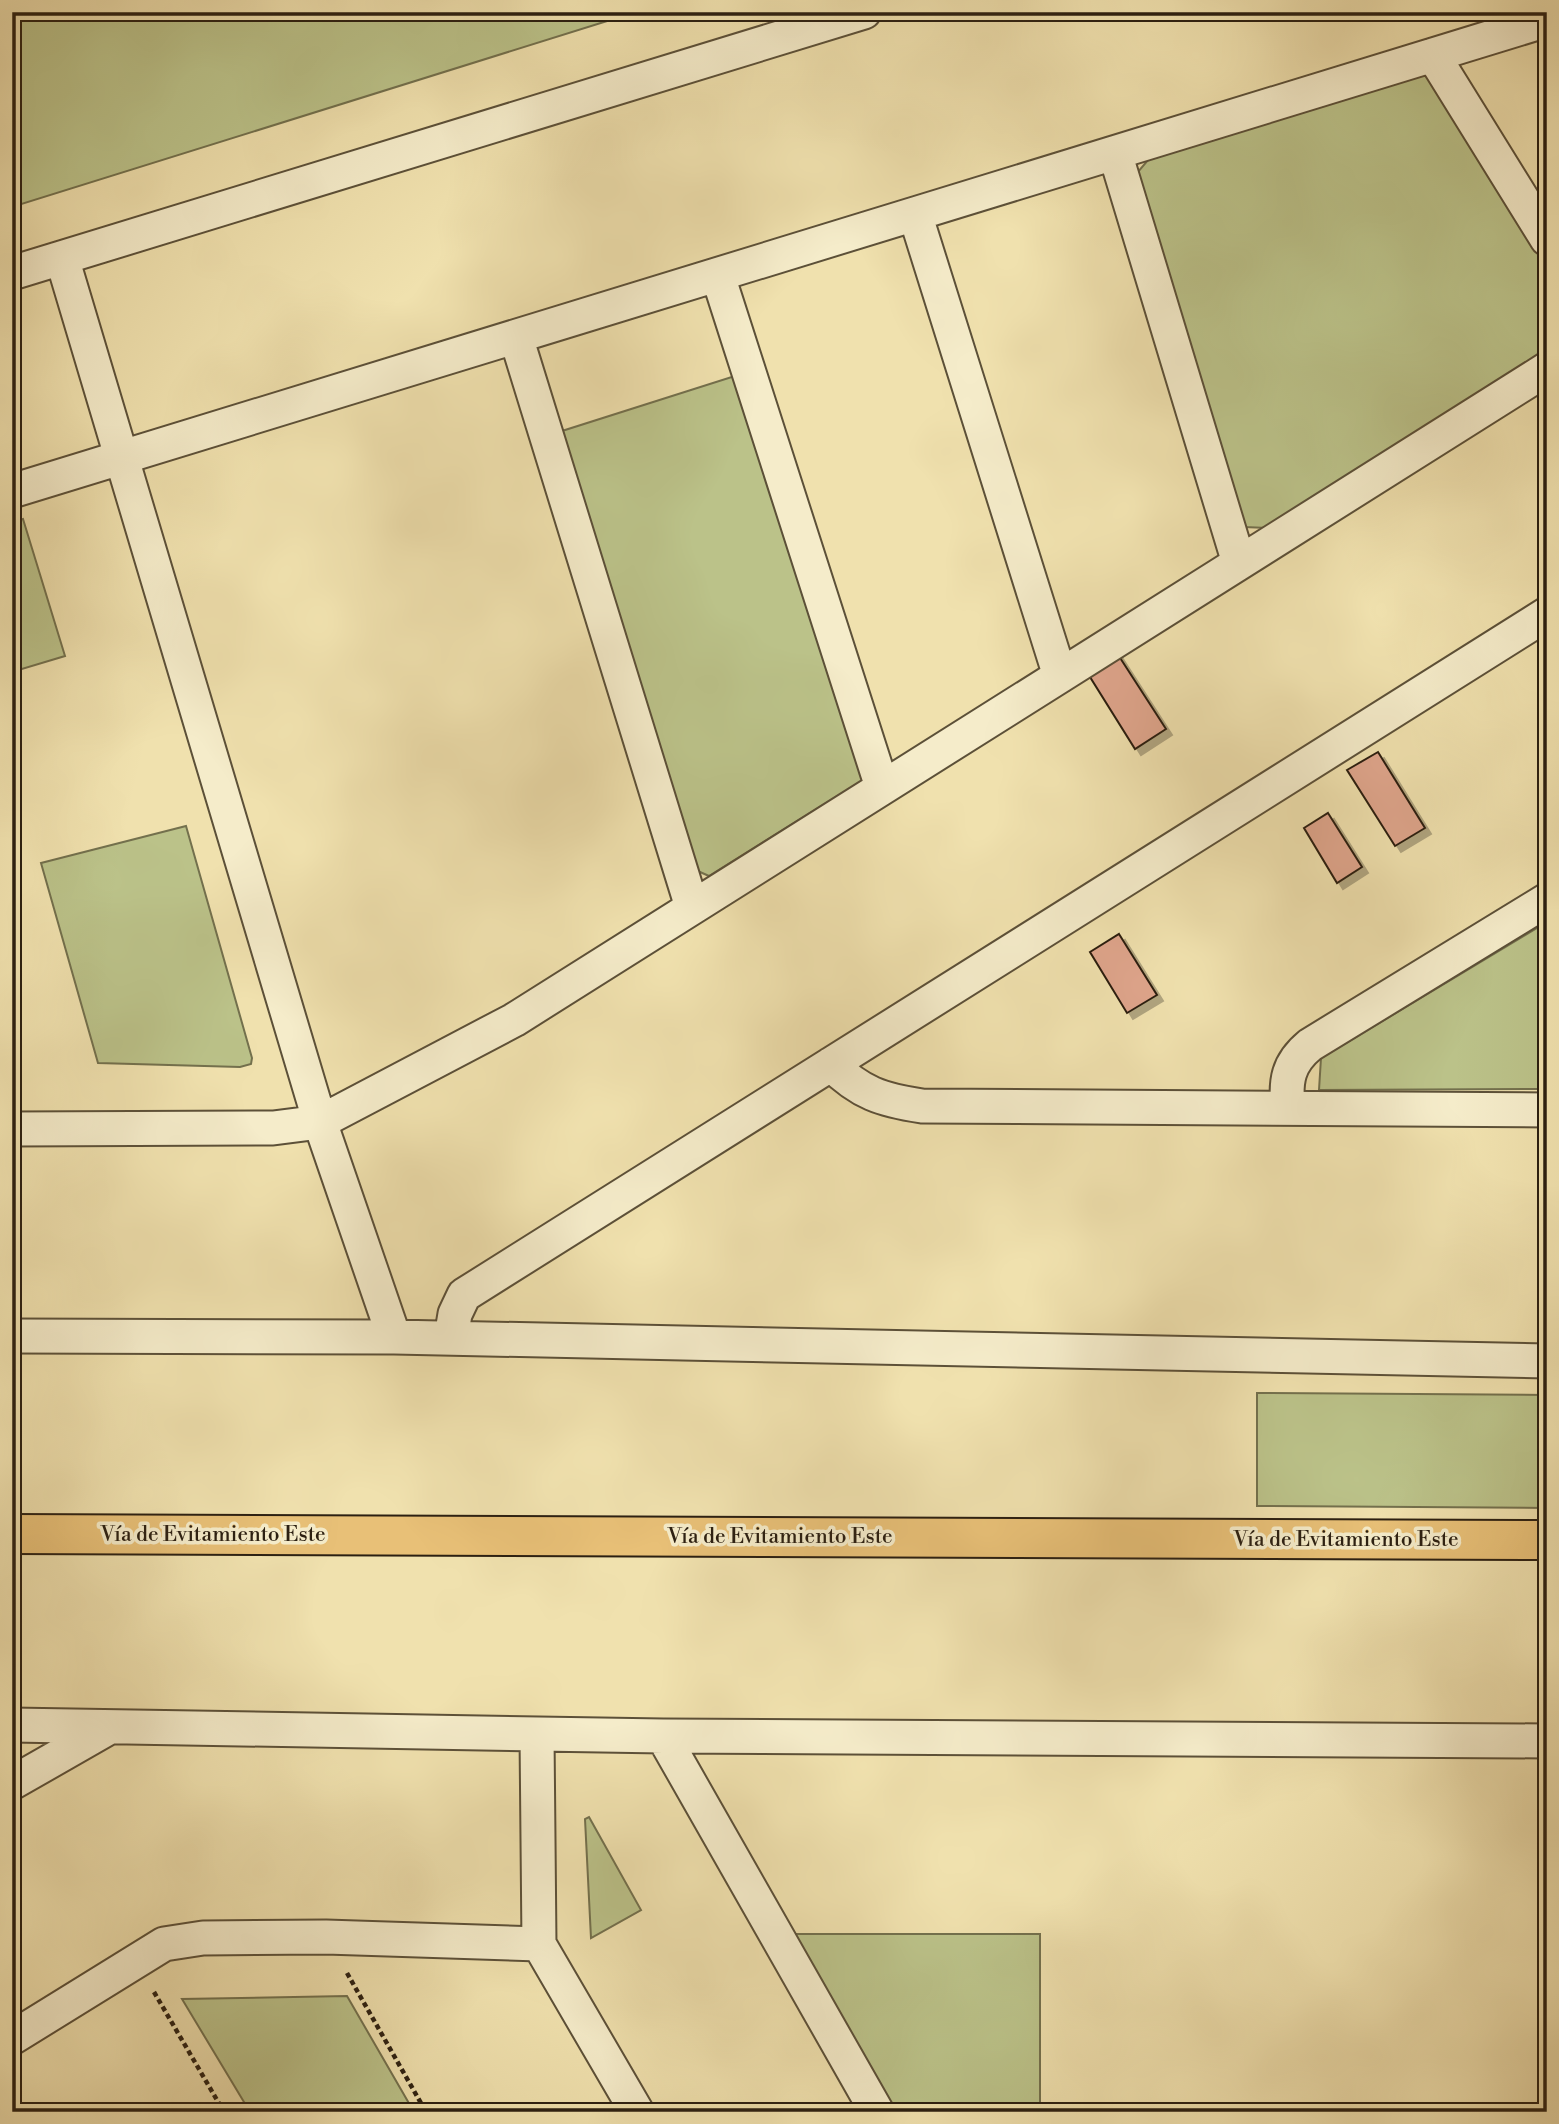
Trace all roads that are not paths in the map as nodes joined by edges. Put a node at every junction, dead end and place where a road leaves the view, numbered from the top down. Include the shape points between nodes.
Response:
1 (864, 12) edge
2 (1547, 20) edge
3 (1433, 55) junction
4 (1115, 153) junction
5 (915, 214) junction
6 (1547, 239) edge
7 (62, 258) junction
8 (12, 273) edge
9 (718, 276) junction
10 (516, 337) junction
11 (1547, 369) edge
12 (121, 460) junction
13 (12, 491) edge
14 (1239, 563) junction
15 (1547, 614) edge
16 (1060, 676) junction
17 (882, 788) junction
18 (1547, 900) edge
19 (692, 907) junction
20 (831, 1064) junction
21 (1288, 1108) junction
22 (1547, 1110) edge
23 (320, 1122) junction
24 (12, 1129) edge
25 (12, 1336) edge
26 (394, 1337) junction
27 (451, 1338) junction
28 (1547, 1361) edge
29 (12, 1534) edge
30 (1547, 1541) edge
31 (12, 1725) edge
32 (111, 1727) junction
33 (537, 1735) junction
34 (663, 1736) junction
35 (1547, 1741) edge
36 (12, 1783) edge
37 (539, 1944) junction
38 (12, 2038) edge
39 (637, 2112) edge
40 (877, 2112) edge

1 - 7 street
2 - 3 street
3 - 4 street
3 - 6 street
4 - 5 street
4 - 14 street
5 - 9 street
5 - 16 street
7 - 8 street
7 - 12 street
9 - 10 street
9 - 17 street
10 - 12 street
10 - 19 street
11 - 14 street
12 - 13 street
12 - 23 street
14 - 16 street
15 - 20 street
16 - 17 street
17 - 19 street
18 - 21 street via 1300,1053 1288,1074
19 - 23 street via 513,1020
20 - 21 street via 867,1093 922,1106
20 - 27 street via 464,1295
21 - 22 street
23 - 24 street via 273,1128
23 - 26 street
25 - 26 street
26 - 27 street
27 - 28 street
29 - 30 highway, Vía de Evitamiento Este
31 - 32 street
32 - 33 street
32 - 36 street
33 - 34 street
33 - 37 street
34 - 35 street
34 - 40 street
37 - 38 street via 326,1937 202,1938 164,1944
37 - 39 street

